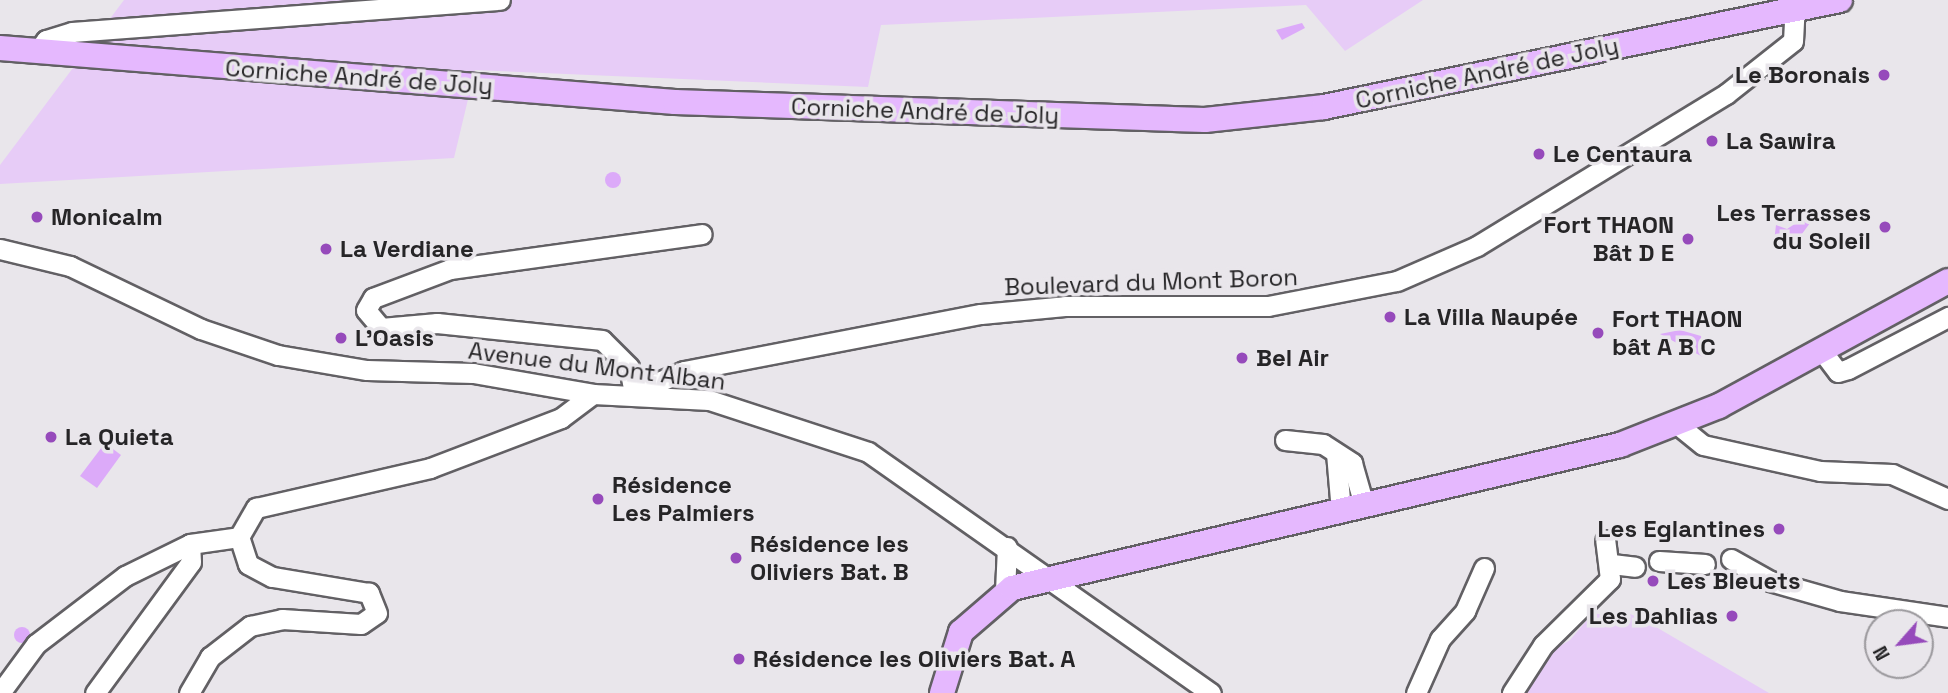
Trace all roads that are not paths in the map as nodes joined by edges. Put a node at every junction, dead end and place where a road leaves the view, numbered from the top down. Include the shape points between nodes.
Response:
1 (500, 0) edge
2 (1840, 0) edge
3 (1795, 8) junction
4 (0, 48) edge
5 (37, 52) junction
6 (702, 234) dead end
7 (0, 249) edge
8 (1948, 281) edge
9 (1948, 317) edge
10 (1822, 351) junction
11 (630, 392) junction
12 (593, 394) junction
13 (1677, 424) junction
14 (1286, 440) dead end
15 (1948, 499) edge
16 (1353, 508) junction
17 (239, 537) junction
18 (1605, 540) dead end
19 (190, 544) junction
20 (1007, 547) junction
21 (1731, 559) dead end
22 (1659, 561) dead end
23 (1612, 564) junction
24 (1705, 564) dead end
25 (1635, 567) dead end
26 (1485, 568) dead end
27 (1049, 575) junction
28 (1005, 591) junction
29 (1948, 617) edge
30 (0, 693) edge
31 (94, 693) edge
32 (189, 693) edge
33 (942, 693) edge
34 (1211, 693) edge
35 (1416, 693) edge
36 (1512, 693) edge

1 - 5 street via 72,32 46,40
2 - 3 main road, Corniche André de Joly
3 - 5 main road, Corniche André de Joly via 1324,107 1205,120 676,102
3 - 11 street, Boulevard du Mont Boron via 1793,41 1727,94 1478,246 1396,281 1268,306 1022,307 684,371
4 - 5 main road, Corniche André de Joly
6 - 11 street via 450,269 373,298 366,310 381,328 437,323 602,340 629,367
7 - 12 street, Avenue du Mont Alban via 70,266 201,329 278,355 367,370 473,373
8 - 10 main road
9 - 10 street via 1838,372
10 - 13 main road
11 - 12 street, Avenue du Mont Alban
11 - 20 street, Avenue du Mont Alban via 709,400 868,452
12 - 17 street via 568,415 430,468 268,503 247,517
13 - 15 street via 1703,445 1820,471 1892,474
13 - 16 main road via 1620,445
14 - 16 street via 1323,443 1353,463
16 - 27 main road
17 - 19 street
17 - 32 street via 243,554 258,571 369,593 377,613 361,624 282,619 250,626 210,657
18 - 23 street
19 - 30 street via 125,576 36,644
19 - 31 street via 191,562
20 - 27 street, Avenue du Mont Alban
20 - 28 street
21 - 29 street via 1770,581 1840,601
22 - 24 street
23 - 25 street
23 - 36 street via 1610,579 1543,645
26 - 35 street via 1465,611 1440,639
27 - 28 main road
27 - 34 street, Avenue du Mont Alban
28 - 33 main road via 961,632

